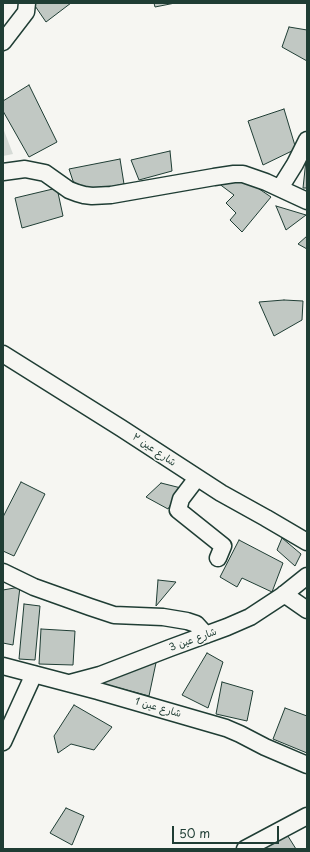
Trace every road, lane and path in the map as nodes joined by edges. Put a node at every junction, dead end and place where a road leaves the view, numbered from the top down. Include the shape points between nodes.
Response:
1 (27, 3) edge
2 (3, 42) edge
3 (307, 140) edge
4 (3, 172) edge
5 (280, 188) junction
6 (307, 201) edge
7 (3, 354) edge
8 (197, 478) junction
9 (307, 542) edge
10 (218, 558) dead end
11 (3, 572) edge
12 (307, 576) edge
13 (284, 594) junction
14 (307, 610) edge
15 (206, 635) junction
16 (3, 666) edge
17 (34, 674) junction
18 (69, 683) junction
19 (3, 742) edge
20 (307, 765) edge
21 (307, 816) edge
22 (245, 849) edge

1 - 2 street via 26,12
3 - 5 street
4 - 5 street via 26,169 45,174 73,191 92,196 234,174 244,174
5 - 6 street
7 - 8 street, شارع عين ٣
8 - 9 street, شارع عين ٣
8 - 10 street via 181,499 178,510 223,546
11 - 15 street via 40,589 114,614 188,620 196,624
12 - 13 street, شارع عين 3
13 - 14 street
13 - 15 street, شارع عين 3 via 250,617
15 - 18 street, شارع عين 3 via 100,675
16 - 17 street, شارع عين 1
17 - 18 street, شارع عين 1
17 - 19 street
18 - 20 street, شارع عين 1 via 226,728
21 - 22 street

